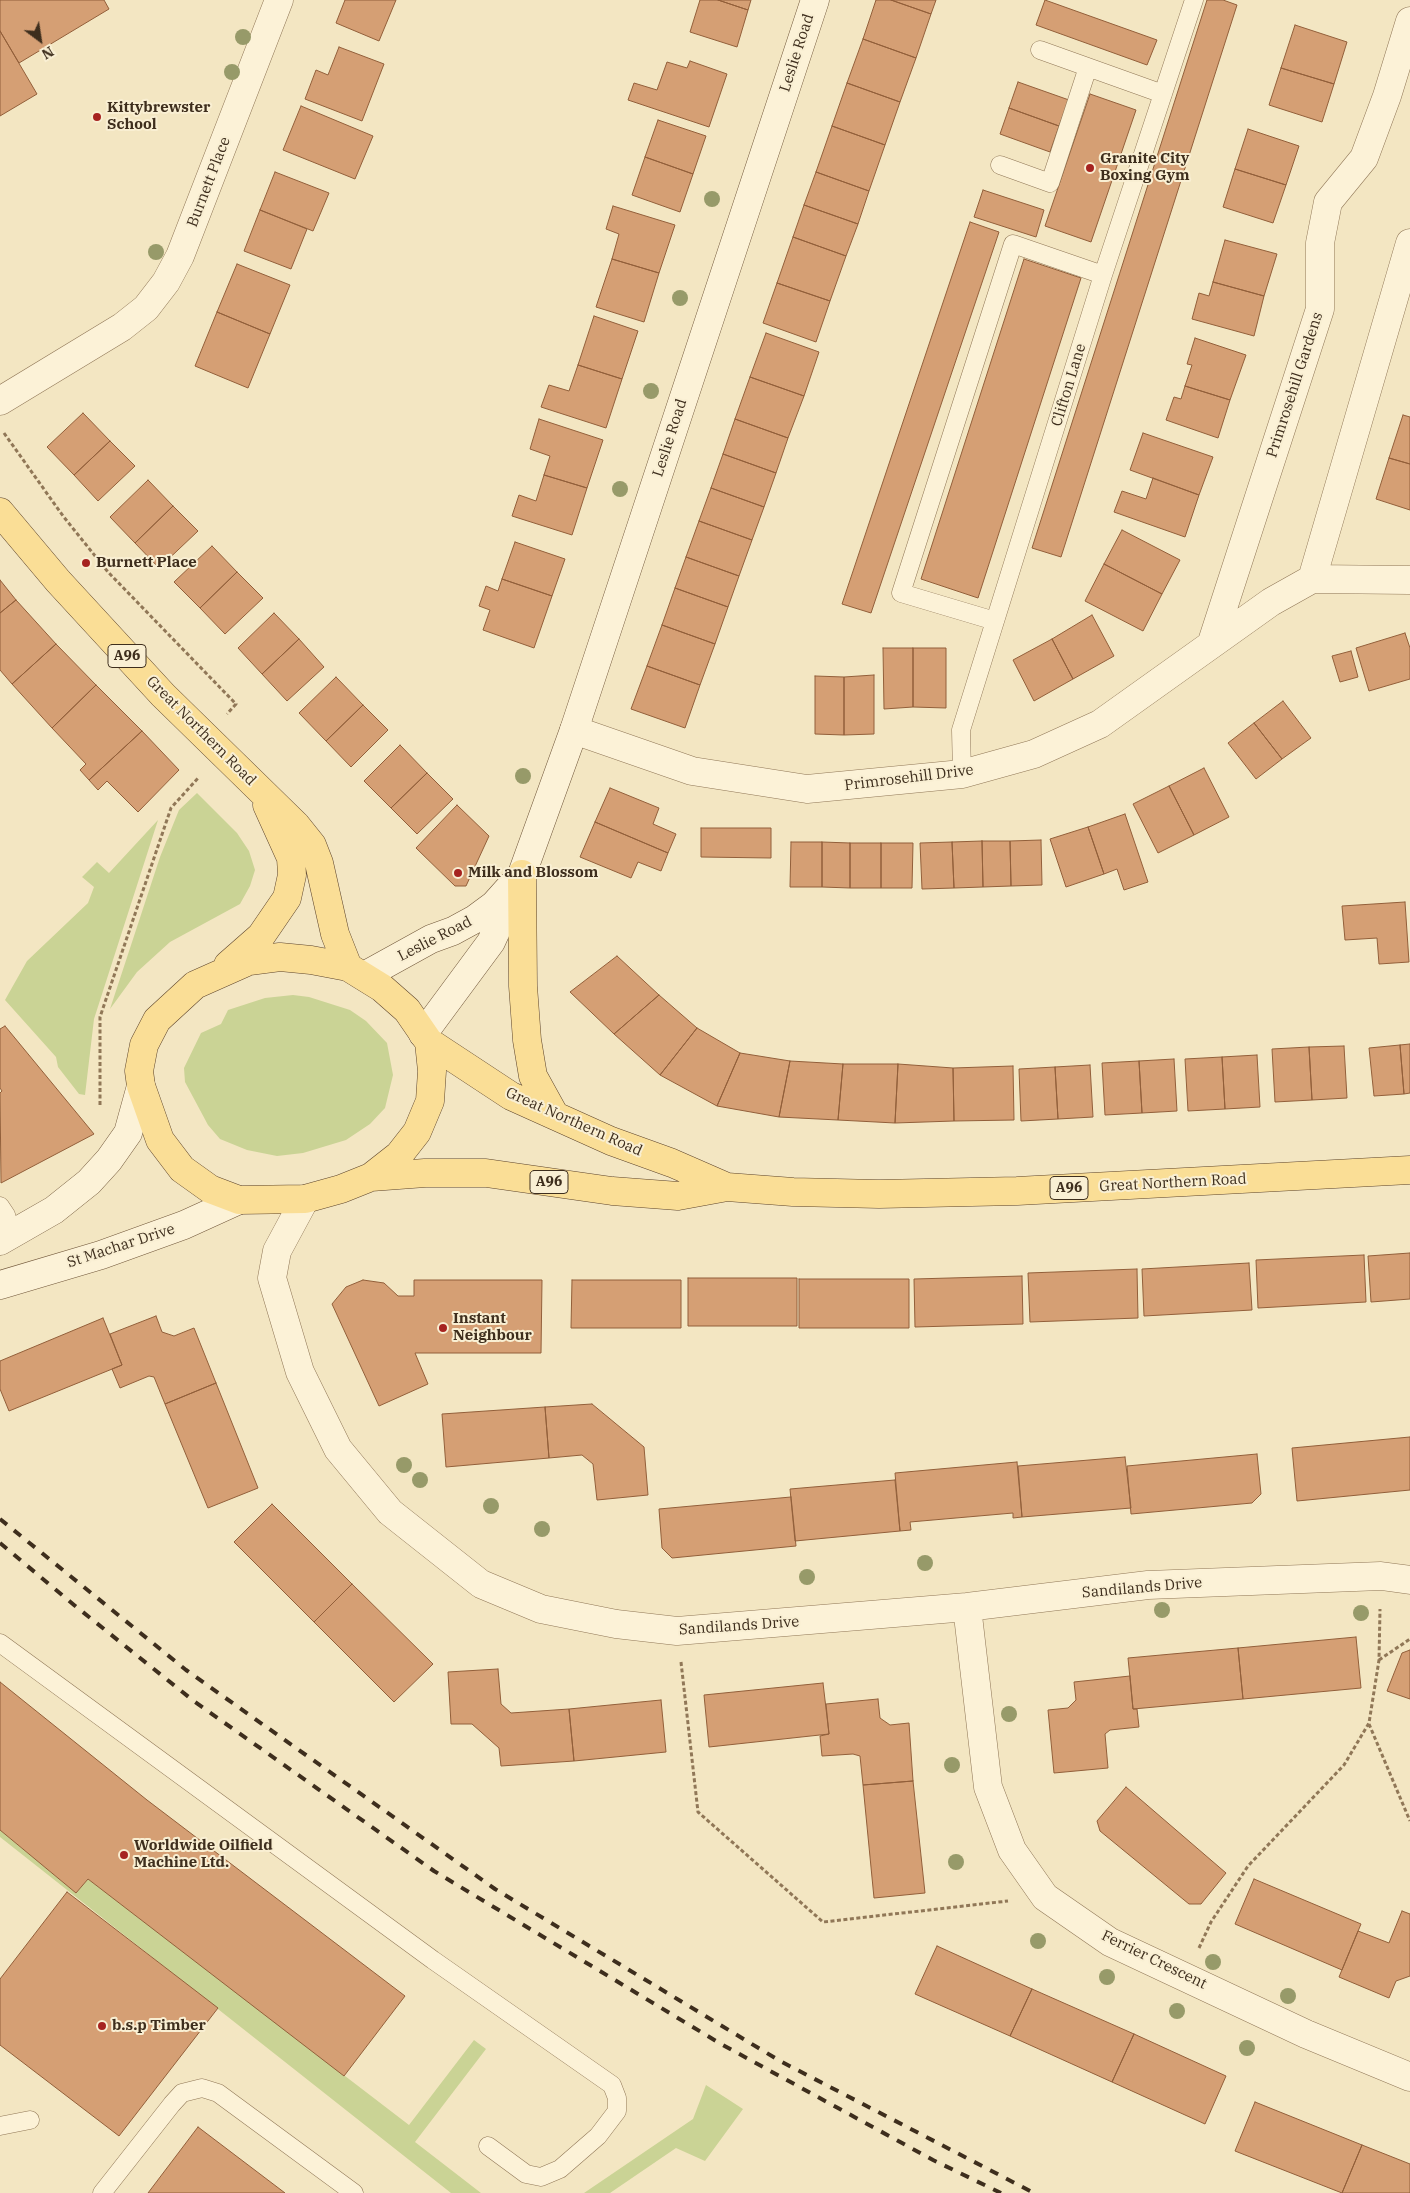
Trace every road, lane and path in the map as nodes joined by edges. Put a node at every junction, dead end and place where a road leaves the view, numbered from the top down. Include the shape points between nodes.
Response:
1 (280, 0) edge
2 (815, 0) edge
3 (1194, 0) edge
4 (1410, 21) edge
5 (1040, 50) dead end
6 (1088, 67) junction
7 (1163, 94) junction
8 (1000, 165) dead end
9 (1410, 243) edge
10 (1103, 275) junction
11 (0, 401) edge
12 (0, 426) edge
13 (0, 512) edge
14 (1312, 579) junction
15 (1410, 580) edge
16 (995, 621) junction
17 (1212, 642) junction
18 (236, 704) dead end
19 (574, 730) junction
20 (195, 772) dead end
21 (962, 774) junction
22 (262, 793) junction
23 (522, 874) junction
24 (356, 972) junction
25 (219, 973) junction
26 (426, 1038) junction
27 (140, 1086) junction
28 (100, 1110) dead end
29 (554, 1114) junction
30 (1410, 1170) edge
31 (371, 1177) junction
32 (727, 1187) junction
33 (305, 1199) junction
34 (239, 1200) junction
35 (0, 1206) edge
36 (6, 1238) edge
37 (0, 1285) edge
38 (1381, 1576) junction
39 (1410, 1580) edge
40 (967, 1607) junction
41 (678, 1631) junction
42 (1410, 1639) edge
43 (0, 1643) edge
44 (1379, 1660) junction
45 (1369, 1723) junction
46 (1410, 1822) edge
47 (1045, 1897) junction
48 (1186, 1976) junction
49 (1410, 2077) edge
50 (30, 2120) dead end
51 (0, 2126) edge
52 (488, 2146) dead end
53 (102, 2193) edge
54 (354, 2193) edge

1 - 11 street, Burnett Place via 180,256 166,282 146,308 122,326
2 - 19 street, Leslie Road
3 - 7 lane, Clifton Lane
4 - 17 street, Primrosehill Gardens via 1364,158 1328,202 1320,243 1320,309
5 - 6 lane
6 - 7 lane
6 - 8 lane via 1050,183
7 - 10 lane, Clifton Lane
9 - 14 street
10 - 16 lane, Clifton Lane
10 - 16 lane via 1012,244 901,593
12 - 18 path via 17,454 108,572
13 - 22 main road, Great Northern Road / A96 via 58,581 163,695
14 - 15 street, Primrosehill Drive
14 - 17 street, Primrosehill Drive
16 - 21 lane, Clifton Lane via 961,730
17 - 21 street, Primrosehill Drive via 1100,724 1034,754
19 - 21 street, Primrosehill Drive via 692,771 807,790
19 - 23 street, Leslie Road
20 - 28 path via 200,777 172,808 100,1017
22 - 24 main road, Great Northern Road / A96 via 312,845 336,934
22 - 25 main road, Great Northern Road / A96 via 291,858 292,875 287,898 261,936
23 - 24 street, Leslie Road via 494,905 475,918
23 - 26 street, Leslie Road via 491,942
23 - 29 main road via 527,1040 533,1076
24 - 25 main road, A96 via 311,960 280,957 250,961
24 - 26 main road, A96 via 382,988 407,1010
25 - 27 main road, A96 via 195,985 157,1020 144,1045
26 - 29 main road, Great Northern Road / A96 via 511,1096
26 - 31 main road, A96 via 432,1071 430,1101 420,1124 399,1155
27 - 34 main road, A96 via 160,1140 182,1169 210,1189
27 - 36 street via 128,1133 109,1160 89,1182 54,1210
29 - 32 main road, Great Northern Road / A96
30 - 32 main road, Great Northern Road / A96 via 1016,1191 860,1193
31 - 32 main road, Great Northern Road / A96 via 486,1173 678,1196
31 - 33 main road, A96
33 - 34 main road, A96
33 - 41 street, Sandilands Drive via 277,1251 272,1278 300,1372 338,1450 390,1512 481,1584 541,1609 616,1624
34 - 37 street, St Machar Drive via 166,1232
35 - 36 lane via 6,1214
38 - 39 street, Sandilands Drive
38 - 40 street, Sandilands Drive via 1148,1585
38 - 44 path
40 - 41 street, Sandilands Drive
40 - 47 street, Ferrier Crescent via 988,1787 1012,1850
41 - 47 path via 698,1812 823,1922
42 - 44 path
43 - 52 lane via 410,1943 612,2085 617,2111 598,2136 560,2169 541,2177 526,2174
44 - 45 path
45 - 46 path
45 - 48 path via 1344,1765 1248,1866 1211,1922
47 - 48 street, Ferrier Crescent via 1110,1942
48 - 49 street, Ferrier Crescent via 1306,2034
50 - 51 lane
53 - 54 lane via 172,2104 182,2094 202,2088 218,2093

